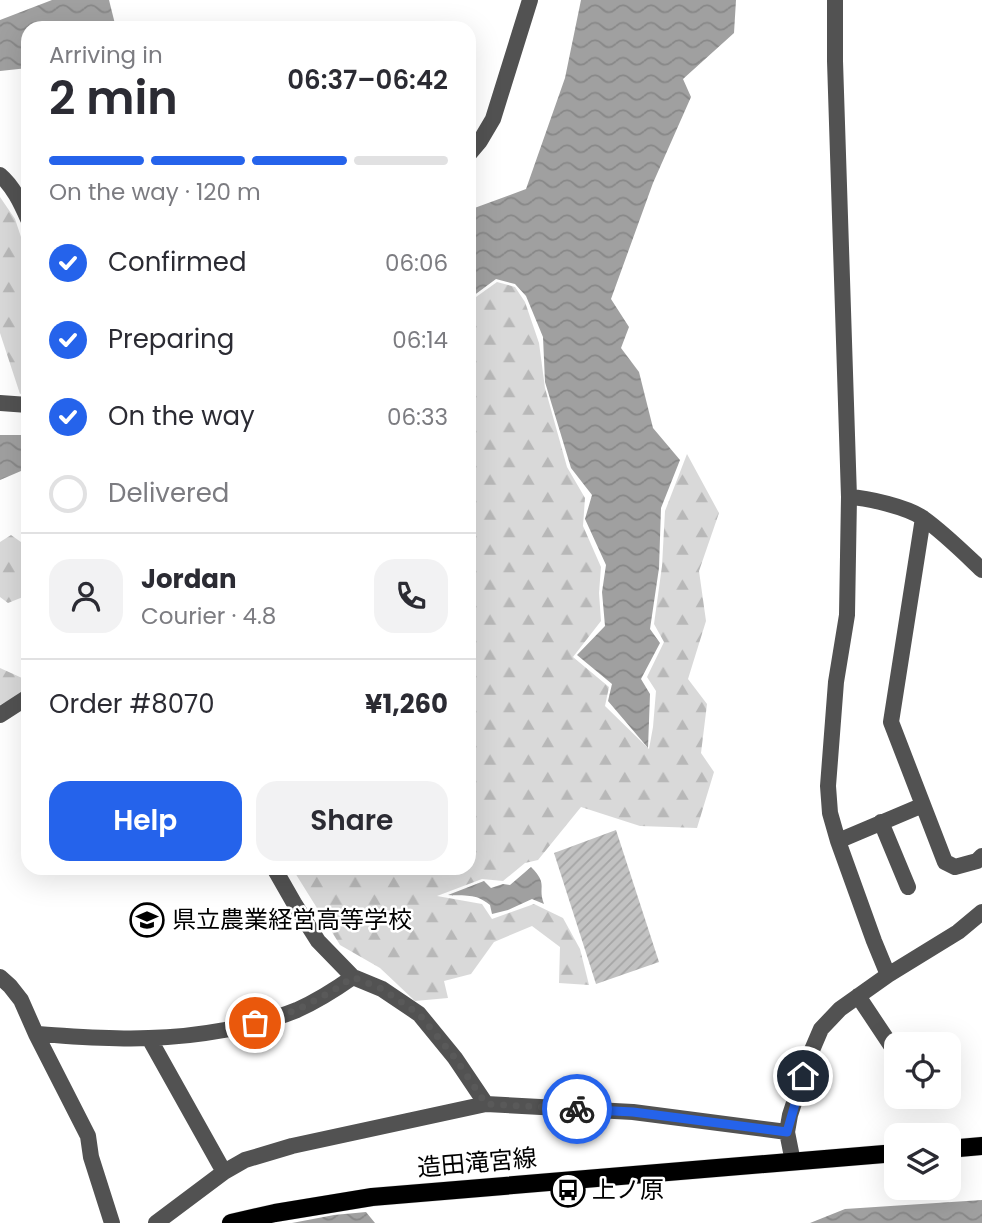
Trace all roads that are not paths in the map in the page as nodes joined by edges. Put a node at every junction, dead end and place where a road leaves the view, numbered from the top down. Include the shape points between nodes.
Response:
1 (530, 0) edge
2 (835, 0) edge
3 (476, 146) edge
4 (0, 175) edge
5 (21, 202) edge
6 (0, 403) edge
7 (21, 404) edge
8 (849, 497) junction
9 (923, 518) junction
10 (982, 569) edge
11 (21, 702) edge
12 (0, 715) edge
13 (916, 808) dead end
14 (881, 822) junction
15 (838, 841) junction
16 (982, 856) edge
17 (278, 875) edge
18 (908, 887) dead end
19 (982, 912) edge
20 (888, 975) junction
21 (353, 977) junction
22 (0, 978) edge
23 (859, 996) junction
24 (36, 1034) junction
25 (884, 1035) edge
26 (149, 1038) junction
27 (486, 1104) junction
28 (787, 1132) junction
29 (982, 1146) edge
30 (961, 1148) edge
31 (884, 1154) edge
32 (793, 1162) junction
33 (224, 1171) junction
34 (112, 1223) edge
35 (156, 1223) edge
36 (232, 1223) edge

1 - 3 street via 493,118
2 - 8 street
4 - 5 street
6 - 7 street
8 - 9 street via 865,497
8 - 15 street via 847,615 836,682 828,786
9 - 10 street
9 - 16 street via 891,722 945,862 955,867
11 - 12 street
13 - 14 street
14 - 15 street
14 - 18 street
15 - 20 street
17 - 21 street via 318,941
19 - 20 street
20 - 23 street
21 - 26 street via 297,1010 255,1023
21 - 27 street via 382,989 419,1014
22 - 24 street via 21,1000
23 - 25 street
23 - 28 street via 821,1029
24 - 26 street
24 - 34 street via 88,1136
26 - 33 street
27 - 28 street via 633,1112
27 - 33 street via 292,1146
28 - 32 street
29 - 30 main road
31 - 32 main road, 造田滝宮線
32 - 36 main road, 造田滝宮線 via 445,1189 372,1197
33 - 35 street

